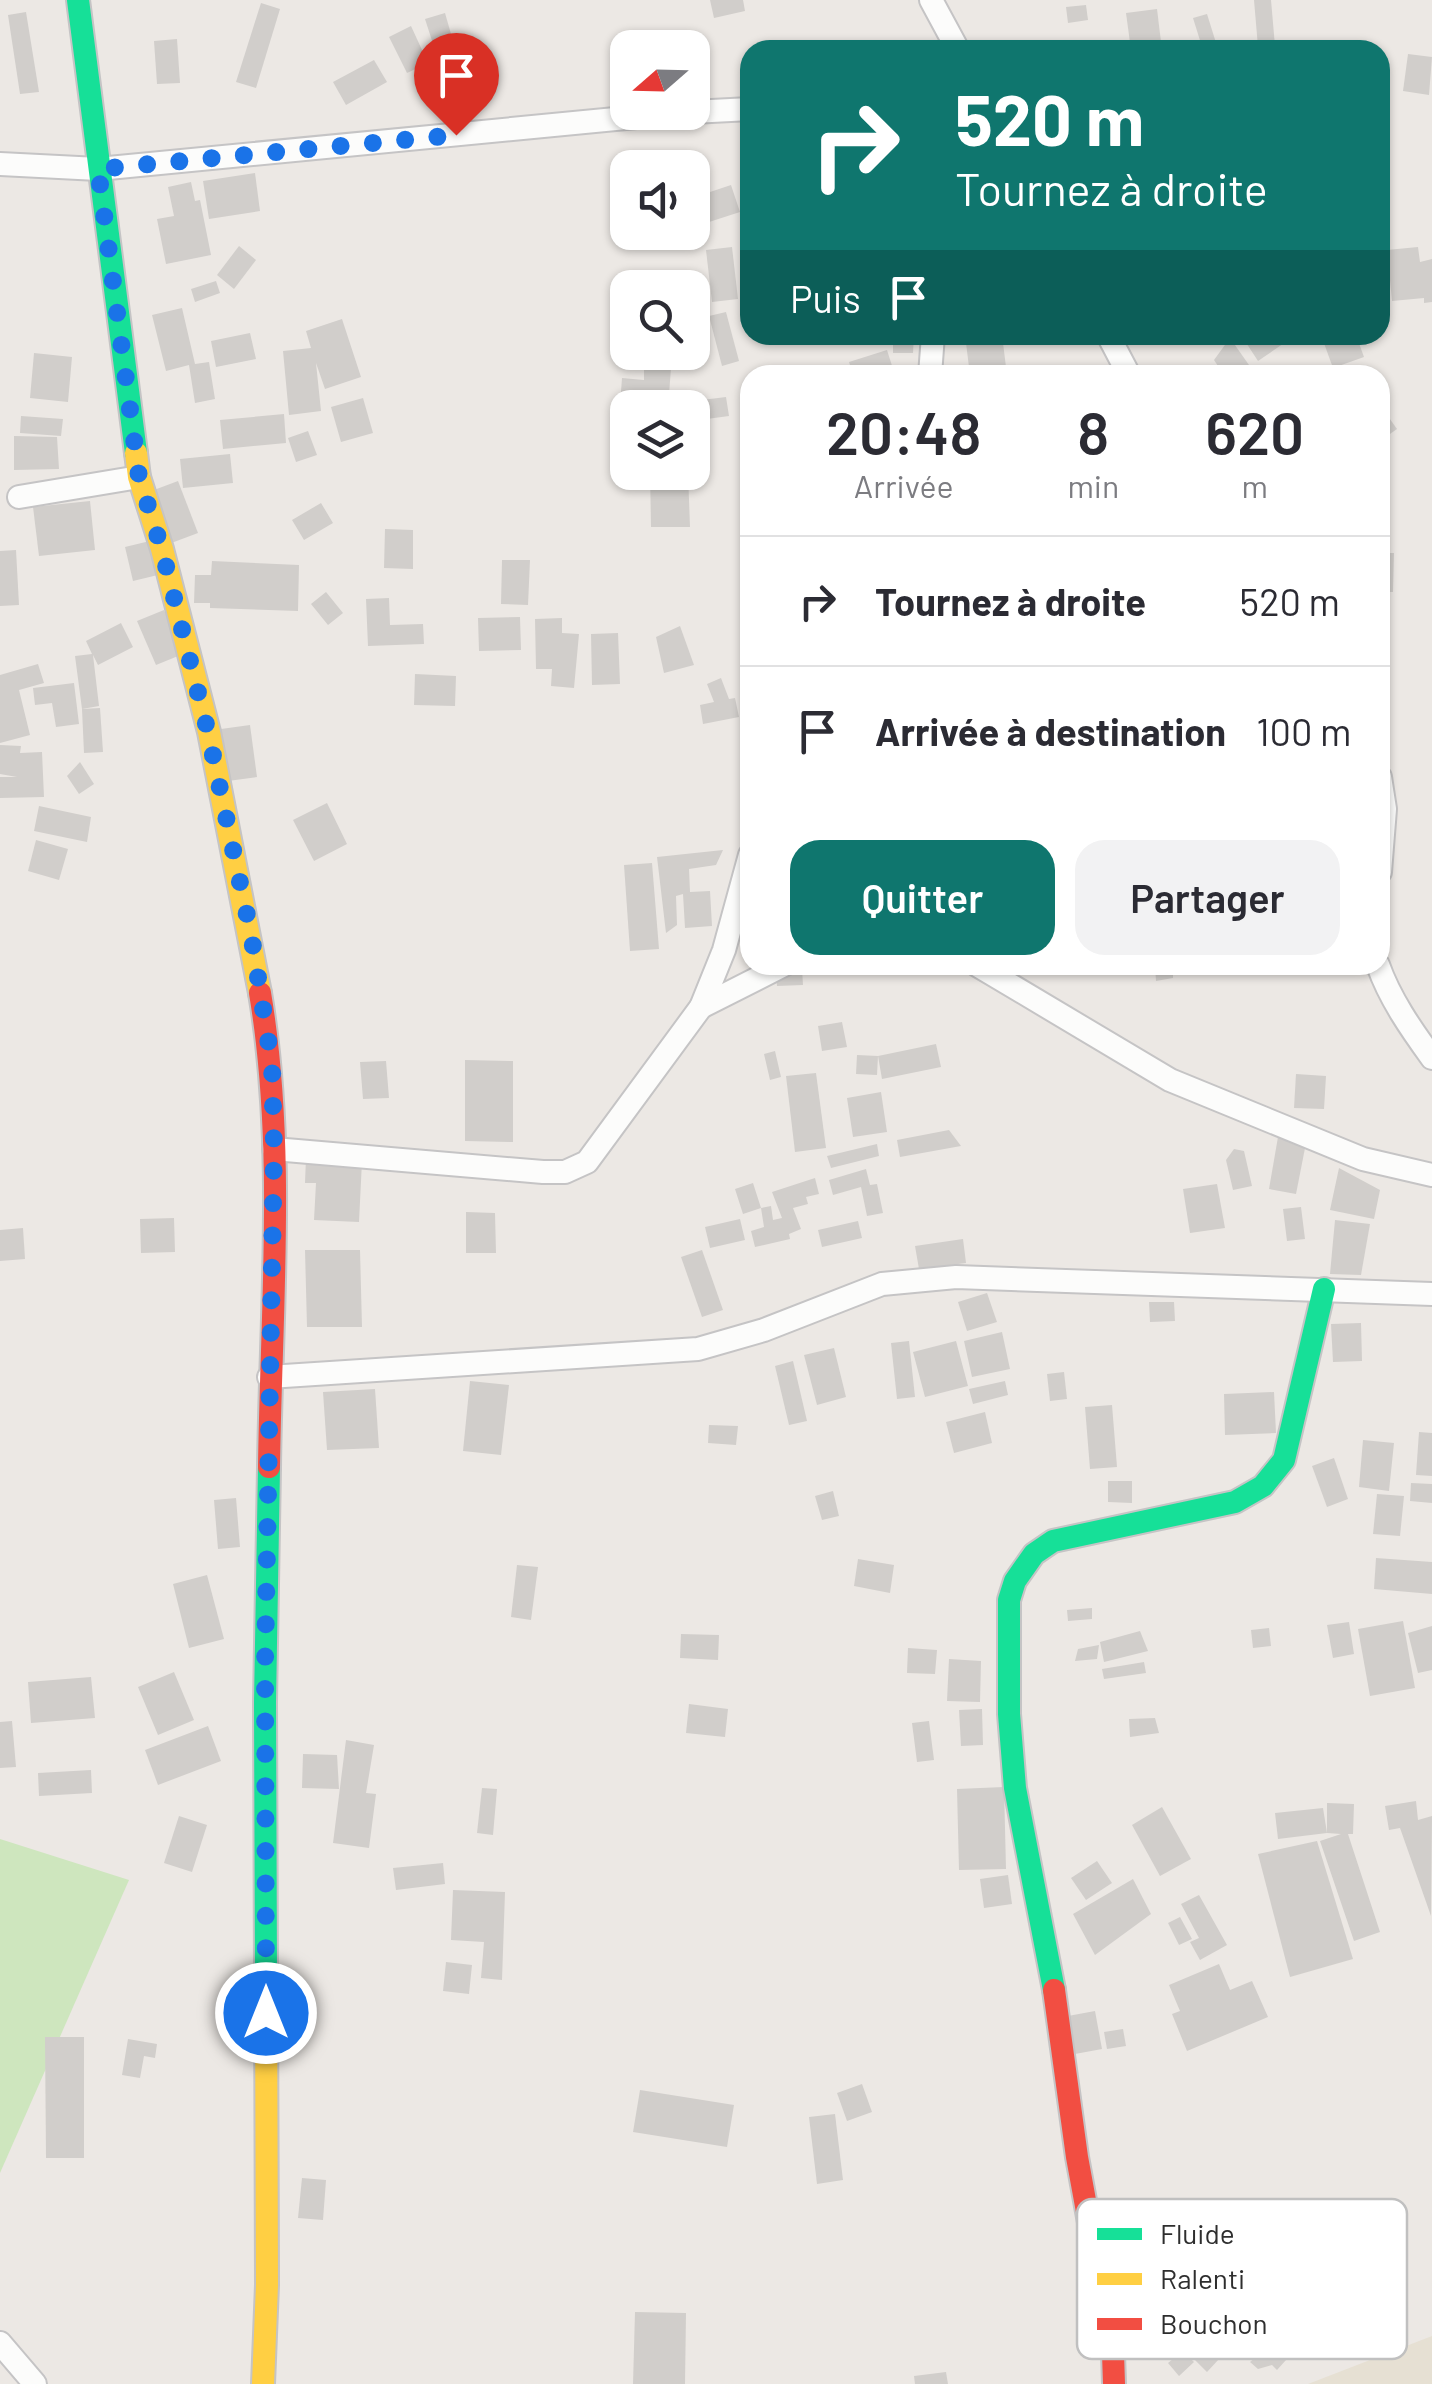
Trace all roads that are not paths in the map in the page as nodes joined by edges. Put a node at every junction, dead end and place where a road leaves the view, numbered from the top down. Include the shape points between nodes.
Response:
1 (78, 0) edge
2 (931, 0) edge
3 (951, 40) edge
4 (740, 110) edge
5 (710, 111) edge
6 (610, 120) edge
7 (0, 164) edge
8 (98, 169) junction
9 (139, 477) junction
10 (19, 497) dead end
11 (740, 892) edge
12 (764, 975) edge
13 (994, 975) edge
14 (1382, 975) edge
15 (701, 1007) junction
16 (1432, 1058) edge
17 (274, 1149) junction
18 (1432, 1175) edge
19 (1324, 1289) junction
20 (1432, 1294) edge
21 (269, 1377) junction
22 (1085, 2199) edge
23 (0, 2343) edge
24 (1113, 2359) edge
25 (34, 2384) edge
26 (263, 2384) edge
27 (1114, 2384) edge

1 - 8 street
2 - 3 street
4 - 5 street
6 - 8 street
7 - 8 street
8 - 9 street
9 - 10 street
9 - 17 street via 208,732 251,934 272,1064
11 - 15 street
12 - 15 street
13 - 18 street via 1170,1080 1363,1160
14 - 16 street
15 - 17 street via 577,1169 544,1172
17 - 21 street
19 - 20 street
19 - 21 street via 906,1280 698,1350
19 - 22 street via 1284,1460 1271,1480 1234,1502 1053,1540 1034,1554 1009,1600 1014,1788 1065,2052
21 - 26 street
23 - 25 street
24 - 27 street

